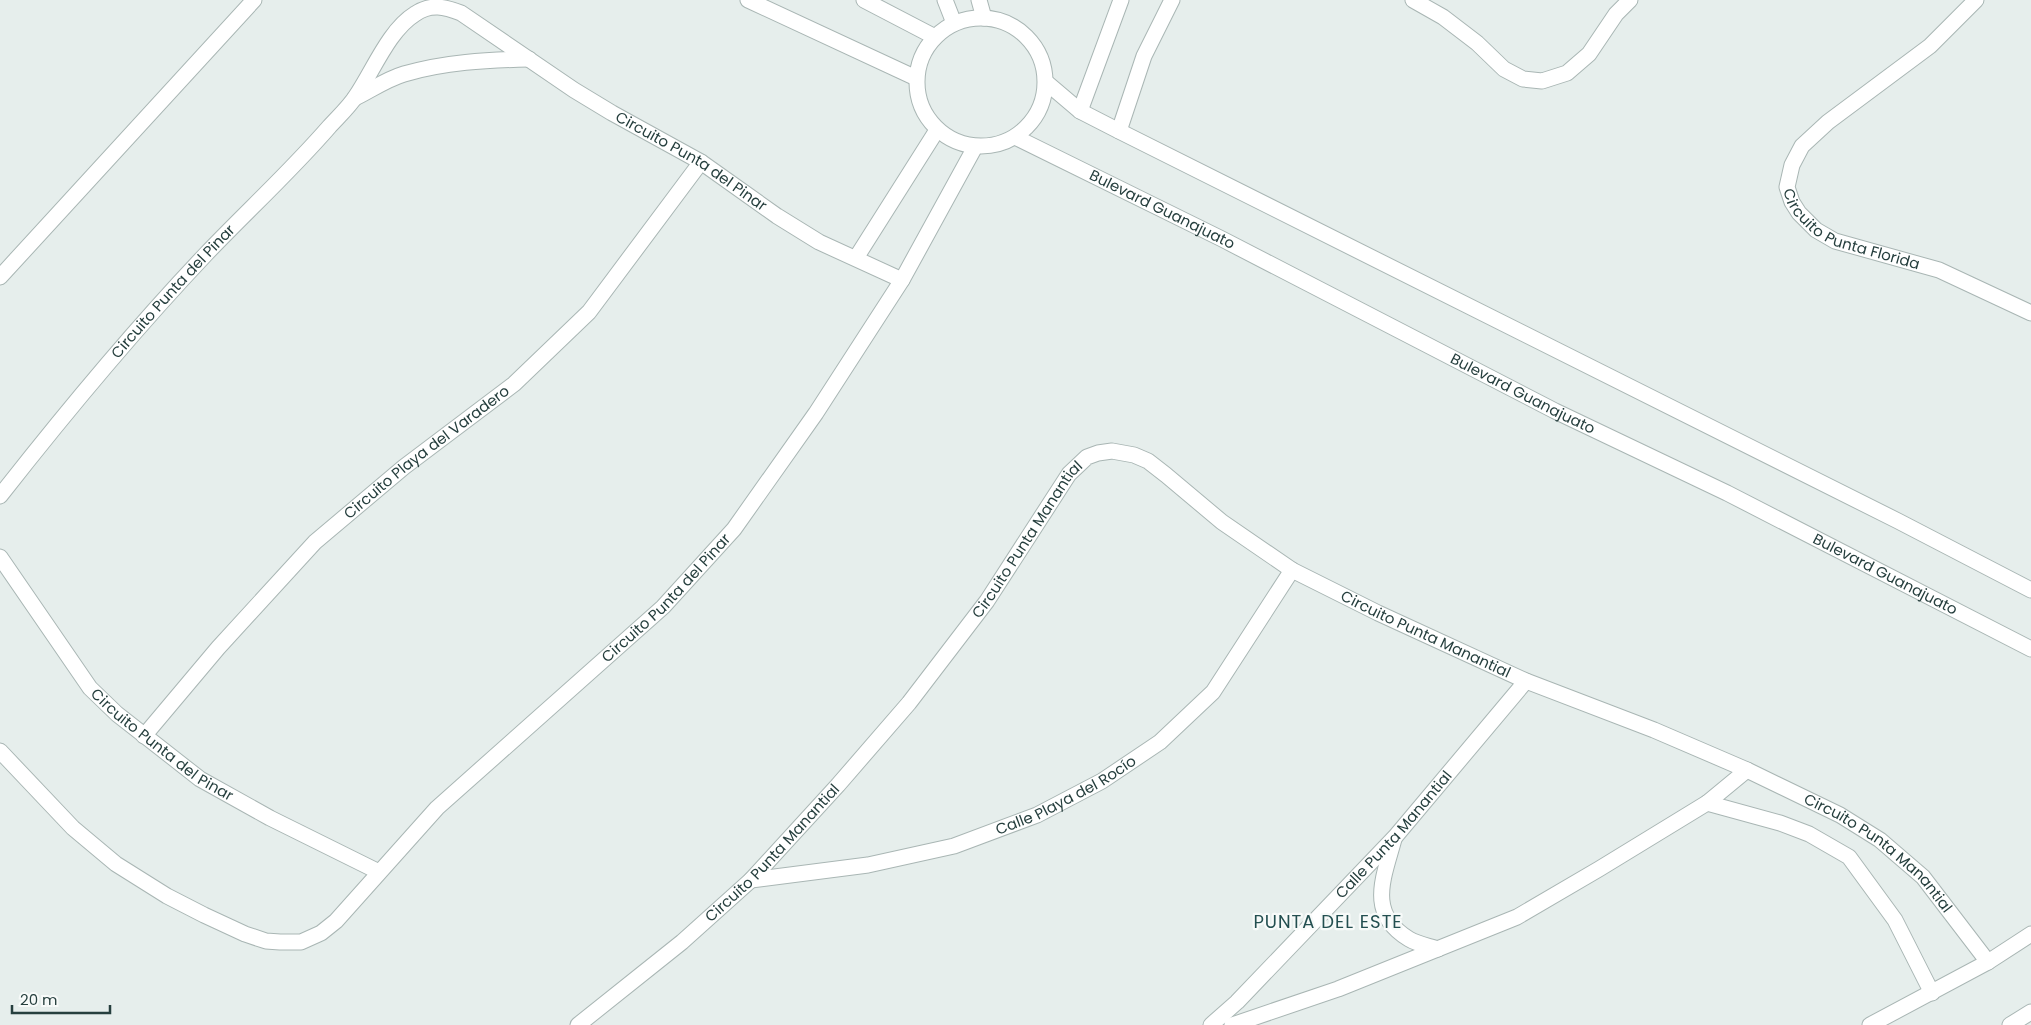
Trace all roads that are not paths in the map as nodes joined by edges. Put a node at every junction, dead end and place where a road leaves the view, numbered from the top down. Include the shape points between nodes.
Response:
1 (254, 0) edge
2 (748, 0) edge
3 (864, 0) edge
4 (945, 0) edge
5 (979, 0) edge
6 (1122, 0) edge
7 (1172, 0) edge
8 (1413, 0) edge
9 (1630, 0) edge
10 (1976, 0) edge
11 (984, 18) junction
12 (954, 23) junction
13 (935, 37) junction
14 (529, 59) junction
15 (916, 78) junction
16 (1046, 83) junction
17 (355, 98) junction
18 (1080, 111) junction
19 (937, 130) junction
20 (1119, 131) junction
21 (1015, 138) junction
22 (974, 147) junction
23 (701, 162) junction
24 (856, 258) junction
25 (0, 277) edge
26 (902, 280) junction
27 (2031, 313) edge
28 (0, 496) edge
29 (0, 557) edge
30 (1292, 570) junction
31 (2031, 590) edge
32 (2031, 648) edge
33 (1526, 680) junction
34 (144, 736) junction
35 (0, 751) edge
36 (1747, 770) junction
37 (1707, 803) junction
38 (1395, 837) junction
39 (379, 872) junction
40 (751, 880) junction
41 (2031, 934) edge
42 (1438, 950) junction
43 (1988, 962) junction
44 (1932, 993) junction
45 (2031, 1012) edge
46 (578, 1025) edge
47 (1211, 1025) edge
48 (1232, 1025) edge
49 (1870, 1025) edge
50 (2010, 1025) edge

1 - 25 street
2 - 15 street
3 - 13 street
4 - 12 street
5 - 11 street
6 - 18 street
7 - 20 street via 1144,56
8 - 9 street via 1444,17 1504,69 1523,79 1542,81 1567,73 1589,54 1616,14
10 - 27 street, Circuito Punta Florida via 1930,46 1828,122 1802,146 1792,165 1787,187 1799,213 1816,230 1835,241 1939,270
11 - 12 street
11 - 16 street via 1008,23 1028,38 1042,58
12 - 13 street
13 - 15 street via 922,56
14 - 17 street, Circuito Punta del Pinar via 446,64 402,74
14 - 17 street, Circuito Punta del Pinar via 461,14 444,7 428,7 414,14 399,29
14 - 23 street, Circuito Punta del Pinar via 612,113
15 - 19 street via 918,97 925,115
16 - 18 street
16 - 21 street via 1043,104 1032,123
17 - 28 street, Circuito Punta del Pinar via 199,262 64,414
18 - 20 street
19 - 22 street
19 - 24 street
20 - 31 street
21 - 22 street via 996,145
21 - 32 street, Bulevard Guanajuato via 1222,239
22 - 26 street, Circuito Punta del Pinar
23 - 24 street, Circuito Punta del Pinar via 786,222 819,242
23 - 34 street, Circuito Playa del Varadero via 589,312 514,384 404,467 315,542 218,648
24 - 26 street, Circuito Punta del Pinar
26 - 39 street, Circuito Punta del Pinar via 816,413 734,529 663,607 437,808
29 - 34 street, Circuito Punta del Pinar via 90,688
30 - 33 street, Circuito Punta Manantial
30 - 40 street, Calle Playa del Rocío via 1213,692 1160,742 1102,780 1038,815 954,846 868,865
30 - 40 street, Circuito Punta Manantial via 1222,522 1148,462 1118,451 1087,457 1069,474 987,601 909,703
33 - 36 street, Circuito Punta Manantial
33 - 38 street, Calle Punta Manantial
34 - 39 street, Circuito Punta del Pinar via 200,780
35 - 39 street, Circuito Punta del Pinar via 73,828 116,864 167,896 259,938 301,942 320,933 336,921
36 - 37 street
36 - 43 street, Circuito Punta Manantial via 1840,815 1880,840 1923,877
37 - 42 street via 1517,917
37 - 44 street, Circuito Punta Manantial via 1809,834 1849,857 1896,920
38 - 42 street via 1381,900 1388,922 1409,939
38 - 47 street, Calle Punta Manantial
40 - 46 street, Circuito Punta Manantial via 682,942
41 - 43 street
42 - 48 street
43 - 44 street
44 - 49 street
45 - 50 street

